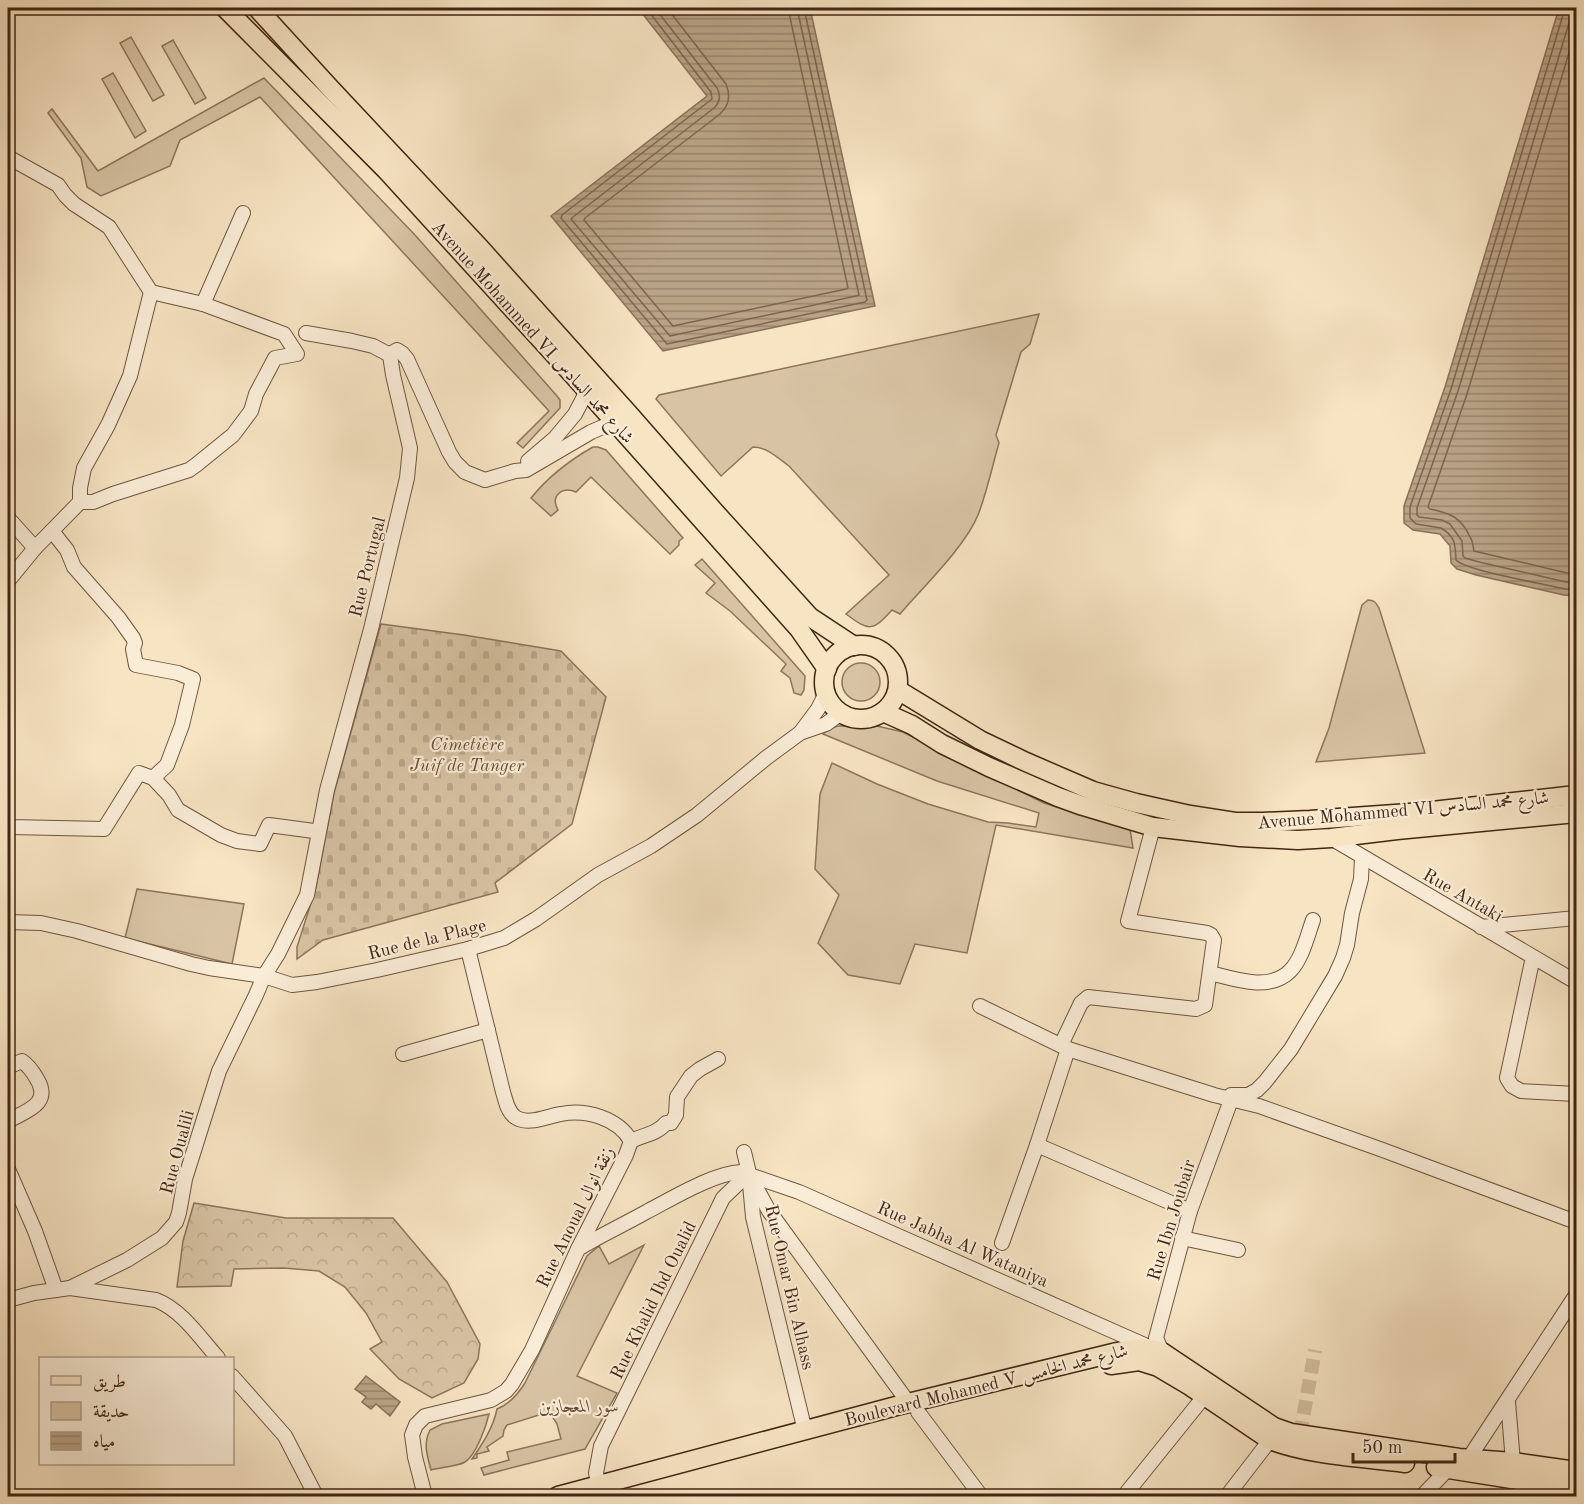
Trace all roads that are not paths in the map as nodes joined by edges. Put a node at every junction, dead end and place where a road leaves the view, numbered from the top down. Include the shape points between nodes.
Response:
1 (225, 8) edge
2 (257, 8) edge
3 (8, 157) edge
4 (243, 213) dead end
5 (151, 292) junction
6 (203, 304) junction
7 (306, 333) dead end
8 (390, 355) junction
9 (587, 391) junction
10 (614, 422) junction
11 (515, 471) junction
12 (81, 502) junction
13 (8, 518) edge
14 (51, 531) junction
15 (35, 548) junction
16 (8, 581) edge
17 (855, 646) junction
18 (827, 669) junction
19 (897, 690) junction
20 (826, 693) junction
21 (883, 712) junction
22 (841, 713) junction
23 (800, 733) junction
24 (153, 778) junction
25 (1576, 795) edge
26 (1576, 813) edge
27 (8, 826) edge
28 (1153, 827) junction
29 (314, 831) dead end
30 (1331, 838) junction
31 (1362, 857) junction
32 (1576, 918) edge
33 (1313, 920) dead end
34 (8, 922) edge
35 (1481, 927) junction
36 (468, 949) junction
37 (1533, 957) junction
38 (1210, 973) junction
39 (264, 976) junction
40 (1573, 978) edge
41 (980, 1006) dead end
42 (488, 1030) junction
43 (1065, 1047) junction
44 (403, 1054) dead end
45 (718, 1059) dead end
46 (8, 1067) edge
47 (1214, 1095) junction
48 (1576, 1095) edge
49 (1231, 1100) junction
50 (8, 1121) edge
51 (631, 1141) junction
52 (1037, 1145) junction
53 (744, 1152) dead end
54 (8, 1169) edge
55 (748, 1173) junction
56 (1190, 1210) junction
57 (1576, 1222) edge
58 (1182, 1238) junction
59 (1002, 1243) dead end
60 (579, 1248) junction
61 (1238, 1250) dead end
62 (63, 1289) junction
63 (1576, 1299) edge
64 (8, 1300) edge
65 (1162, 1352) junction
66 (216, 1357) edge
67 (234, 1378) edge
68 (1203, 1389) junction
69 (905, 1398) dead end
70 (1508, 1402) junction
71 (918, 1412) junction
72 (806, 1431) junction
73 (1270, 1440) junction
74 (1459, 1462) junction
75 (1513, 1462) junction
76 (1576, 1471) edge
77 (1576, 1486) edge
78 (1527, 1489) edge
79 (598, 1491) edge
80 (316, 1497) edge
81 (425, 1497) edge
82 (558, 1497) edge
83 (981, 1497) edge
84 (1124, 1497) edge
85 (1227, 1497) edge
86 (1422, 1497) edge

1 - 9 main road, Avenue Mohammed VI شارع محمد السادس via 386,170
2 - 17 main road, Avenue Mohammed VI شارع محمد السادس via 480,248 810,617
3 - 5 street via 58,185 74,204 110,226
4 - 6 street
5 - 6 street
5 - 12 street via 130,376 84,468
6 - 12 street via 284,334 297,354 275,358 251,411 233,435 189,470 93,502
7 - 8 street via 351,340
8 - 11 street via 398,350 407,359 449,452 465,472 485,480
8 - 39 street, Rue Portugal via 410,448 407,478 327,790 307,895
9 - 10 main road, Avenue Mohammed VI شارع محمد السادس
9 - 11 street via 575,414 555,438
10 - 11 street via 526,470
10 - 18 main road, Avenue Mohammed VI شارع محمد السادس via 799,629
12 - 14 street
13 - 15 street
14 - 15 street
14 - 24 street via 67,550 74,567 133,638 136,665 193,679 182,725 166,765
15 - 16 street
17 - 18 main road via 841,652
17 - 19 main road via 874,648 890,659 898,676
18 - 20 main road
19 - 21 main road
19 - 25 main road, Avenue Mohammed VI شارع محمد السادس via 980,740 1093,790 1136,803 1235,822 1423,812
20 - 22 main road
20 - 23 street
21 - 22 main road via 862,719
21 - 28 main road, Avenue Mohammed VI شارع محمد السادس via 989,767 1058,797
22 - 23 street via 826,724
23 - 36 street, Rue de la Plage via 660,840 598,875 504,938
24 - 27 street via 139,772 104,829
24 - 29 street via 178,810 237,841 260,844 269,825
26 - 30 main road, Avenue Mohammed VI شارع محمد السادس
28 - 30 main road, Avenue Mohammed VI شارع محمد السادس via 1268,840
28 - 38 street via 1128,921 1211,935 1214,940
30 - 31 street, Rue Antaki
31 - 35 street, Rue Antaki
31 - 47 street via 1361,879 1343,958 1291,1049 1257,1090 1248,1095
32 - 35 street
33 - 38 street via 1290,972 1274,981 1256,983
34 - 39 street, Rue de la Plage via 41,923 209,968
35 - 37 street, Rue Antaki
36 - 39 street, Rue de la Plage via 317,982 292,985
36 - 42 street, Rue Anoual زنقة انوال
37 - 40 street, Rue Antaki
37 - 48 street via 1507,1078 1521,1091
38 - 43 street via 1205,1005 1200,1008 1084,999
39 - 62 street, Rue Oualili via 212,1088 176,1222 162,1238 128,1260
41 - 43 street
42 - 44 street
42 - 51 street, Rue Anoual زنقة انوال via 508,1108 518,1118 526,1121 580,1112 595,1115 614,1124
43 - 47 street
43 - 52 street
45 - 51 street via 691,1076 677,1097 676,1115 671,1123
46 - 50 street via 22,1061 26,1064 40,1084 42,1096 35,1105
47 - 49 street
49 - 56 street, Rue Ibn Joubair
49 - 57 street via 1380,1149
51 - 60 street, Rue Anoual زنقة انوال
52 - 56 street
52 - 59 street
53 - 55 street, Rue Omar Bin Alhass
54 - 62 street
55 - 60 street via 717,1177
55 - 65 street, Rue Jabha Al Wataniya
55 - 69 street via 769,1210
55 - 72 street, Rue Omar Bin Alhass via 753,1217
55 - 79 street, Rue Khalid Ibd Oualid via 723,1198 601,1446 596,1473
56 - 58 street, Rue Ibn Joubair
58 - 61 street
58 - 65 street, Rue Ibn Joubair via 1156,1338
60 - 81 street, Rue Anoual زنقة انوال via 532,1350 506,1391 491,1400 425,1416 416,1425 412,1435
62 - 64 street
62 - 66 street via 163,1303
63 - 70 street
65 - 68 main road, Boulevard Mohamed V شارع محمد الخامس
65 - 72 main road, Boulevard Mohamed V شارع محمد الخامس via 1143,1348 1117,1352
67 - 80 street via 285,1436
68 - 71 main road via 1139,1361
68 - 73 main road, Boulevard Mohamed V شارع محمد الخامس
68 - 74 main road, Boulevard Mohamed V شارع محمد الخامس via 1291,1433
68 - 84 street
70 - 74 street
70 - 75 street
71 - 79 main road
71 - 83 street
72 - 79 main road, Boulevard Mohamed V شارع محمد الخامس
73 - 74 main road, Boulevard Mohamed V شارع محمد الخامس via 1300,1450
73 - 85 street
74 - 75 main road, Boulevard Mohamed V شارع محمد الخامس
74 - 78 main road, Boulevard Mohamed V شارع محمد الخامس
74 - 86 street
75 - 76 main road, Boulevard Mohamed V شارع محمد الخامس
77 - 78 main road, Boulevard Mohamed V شارع محمد الخامس
79 - 82 main road, Boulevard Mohamed V شارع محمد الخامس

